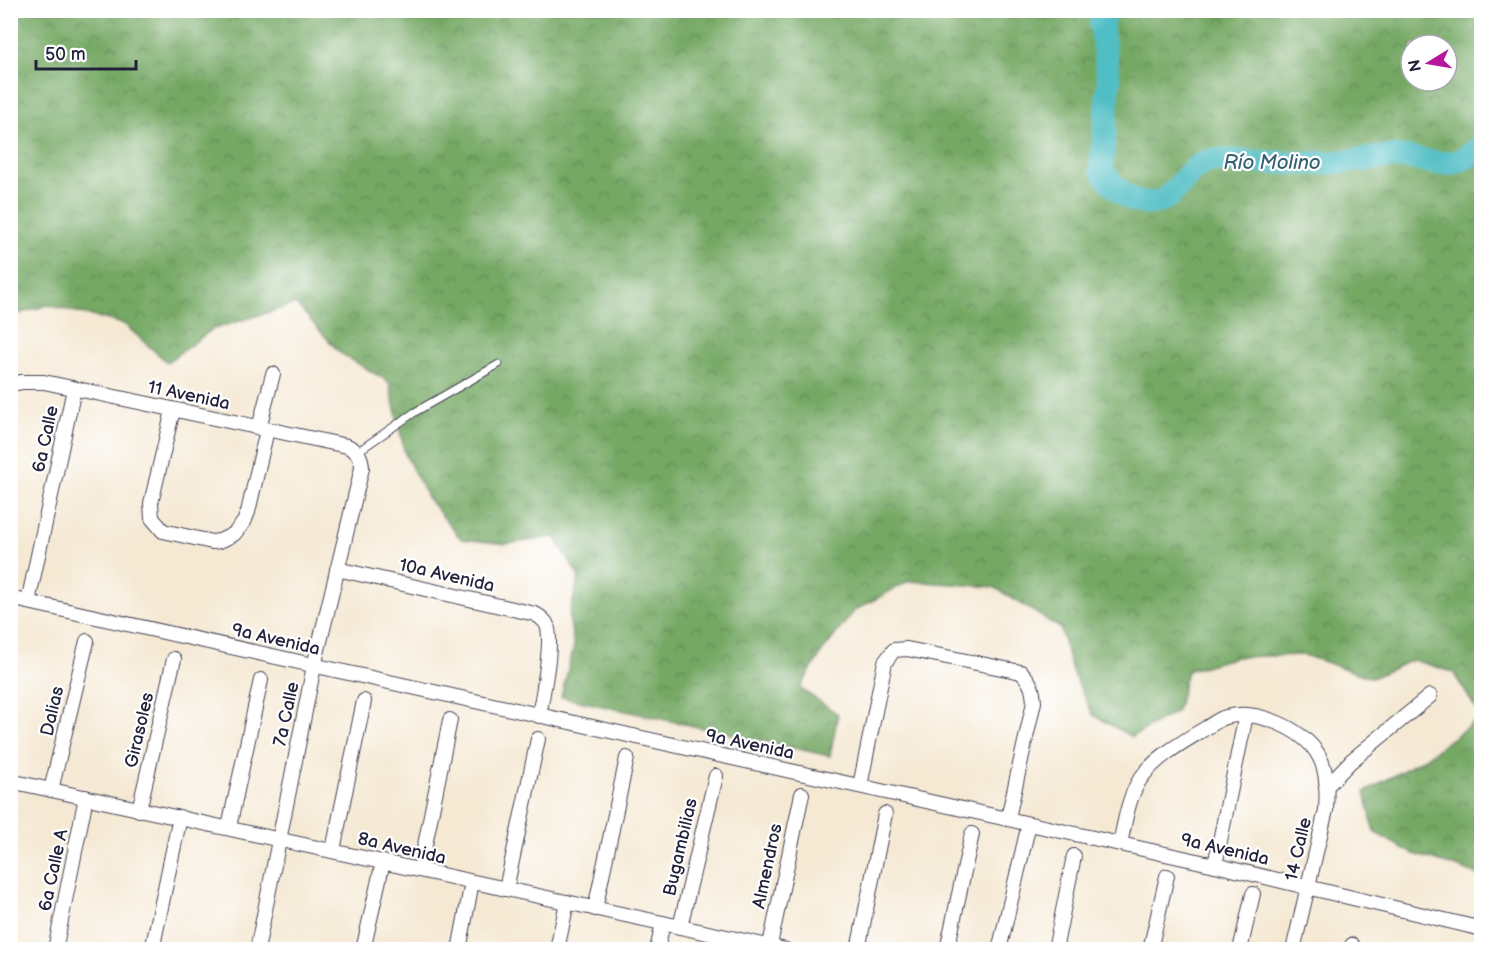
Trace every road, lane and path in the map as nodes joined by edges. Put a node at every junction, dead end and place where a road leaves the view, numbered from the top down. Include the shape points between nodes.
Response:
1 (499, 364) dead end
2 (273, 374) dead end
3 (10, 384) edge
4 (74, 389) junction
5 (173, 410) junction
6 (263, 429) junction
7 (357, 452) junction
8 (337, 569) junction
9 (10, 598) edge
10 (28, 602) junction
11 (87, 641) dead end
12 (174, 659) dead end
13 (314, 666) junction
14 (261, 680) dead end
15 (1431, 696) dead end
16 (364, 701) dead end
17 (1246, 715) junction
18 (539, 716) junction
19 (450, 720) dead end
20 (538, 739) dead end
21 (627, 758) dead end
22 (716, 776) dead end
23 (10, 781) edge
24 (860, 786) junction
25 (1326, 787) junction
26 (51, 790) junction
27 (802, 794) dead end
28 (86, 797) junction
29 (139, 810) junction
30 (885, 814) dead end
31 (180, 817) junction
32 (1008, 818) junction
33 (1029, 824) junction
34 (229, 827) junction
35 (972, 834) dead end
36 (279, 839) junction
37 (1120, 844) junction
38 (333, 850) junction
39 (1074, 856) dead end
40 (383, 862) junction
41 (1215, 865) junction
42 (420, 870) junction
43 (1167, 876) dead end
44 (472, 882) junction
45 (1308, 886) junction
46 (506, 889) junction
47 (1253, 894) dead end
48 (567, 902) junction
49 (595, 909) junction
50 (663, 923) junction
51 (680, 927) junction
52 (1482, 930) edge
53 (770, 945) junction
54 (755, 946) edge
55 (55, 950) edge
56 (152, 950) edge
57 (257, 950) edge
58 (363, 950) edge
59 (459, 950) edge
60 (557, 950) edge
61 (657, 950) edge
62 (786, 950) edge
63 (858, 950) edge
64 (947, 950) edge
65 (999, 950) edge
66 (1055, 950) edge
67 (1149, 950) edge
68 (1240, 950) edge
69 (1293, 950) edge

1 - 7 lane via 415,412
2 - 6 street
3 - 4 street, 11 Avenida via 44,382
4 - 5 street, 11 Avenida
4 - 10 street, 6a Calle
5 - 6 street, 11 Avenida
5 - 6 street via 151,503 152,518 163,531 212,542 234,534 244,522
6 - 7 street, 11 Avenida via 347,446
7 - 8 street, 7a Calle via 362,468
8 - 13 street, 7a Calle
8 - 18 street, 10a Avenida via 535,614 546,622 550,639
9 - 10 street, 9a Avenida
10 - 13 street, 9a Avenida
11 - 26 street, Dalias
12 - 29 street, Girasoles
13 - 18 street, 9a Avenida
13 - 36 street, 7a Calle
14 - 34 street
15 - 25 street via 1351,761
16 - 38 street
17 - 25 street, 14 Calle via 1283,724 1313,747
17 - 37 street via 1220,720 1174,747 1149,769 1132,794
17 - 41 street
18 - 24 street, 9a Avenida
19 - 42 street
20 - 46 street
21 - 49 street
22 - 51 street, Bugambilias
23 - 26 street, 8a Avenida
24 - 32 street, 9a Avenida
24 - 32 street via 885,662 894,650 907,649 1022,672 1033,690 1032,714
25 - 45 street, 14 Calle via 1326,810
26 - 28 street, 8a Avenida
27 - 53 street, Almendros
28 - 29 street, 8a Avenida
28 - 55 street, 6a Calle A
29 - 31 street, 8a Avenida
30 - 63 street
31 - 34 street, 8a Avenida
31 - 56 street
32 - 33 street, 9a Avenida
33 - 37 street, 9a Avenida
33 - 65 street
34 - 36 street, 8a Avenida
35 - 64 street
36 - 38 street, 8a Avenida
36 - 57 street, 7a Calle
37 - 41 street, 9a Avenida
38 - 40 street, 8a Avenida
39 - 66 street
40 - 42 street, 8a Avenida
40 - 58 street
41 - 45 street, 9a Avenida
42 - 44 street, 8a Avenida
43 - 67 street
44 - 46 street, 8a Avenida
44 - 59 street
45 - 52 street, 9a Avenida
45 - 69 street, 14 Calle
46 - 48 street, 8a Avenida
47 - 68 street
48 - 49 street, 8a Avenida
48 - 60 street
49 - 50 street, 8a Avenida
50 - 51 street, 8a Avenida
50 - 61 street
51 - 54 street, 8a Avenida
53 - 54 street, 8a Avenida
53 - 62 street, 8a Avenida

